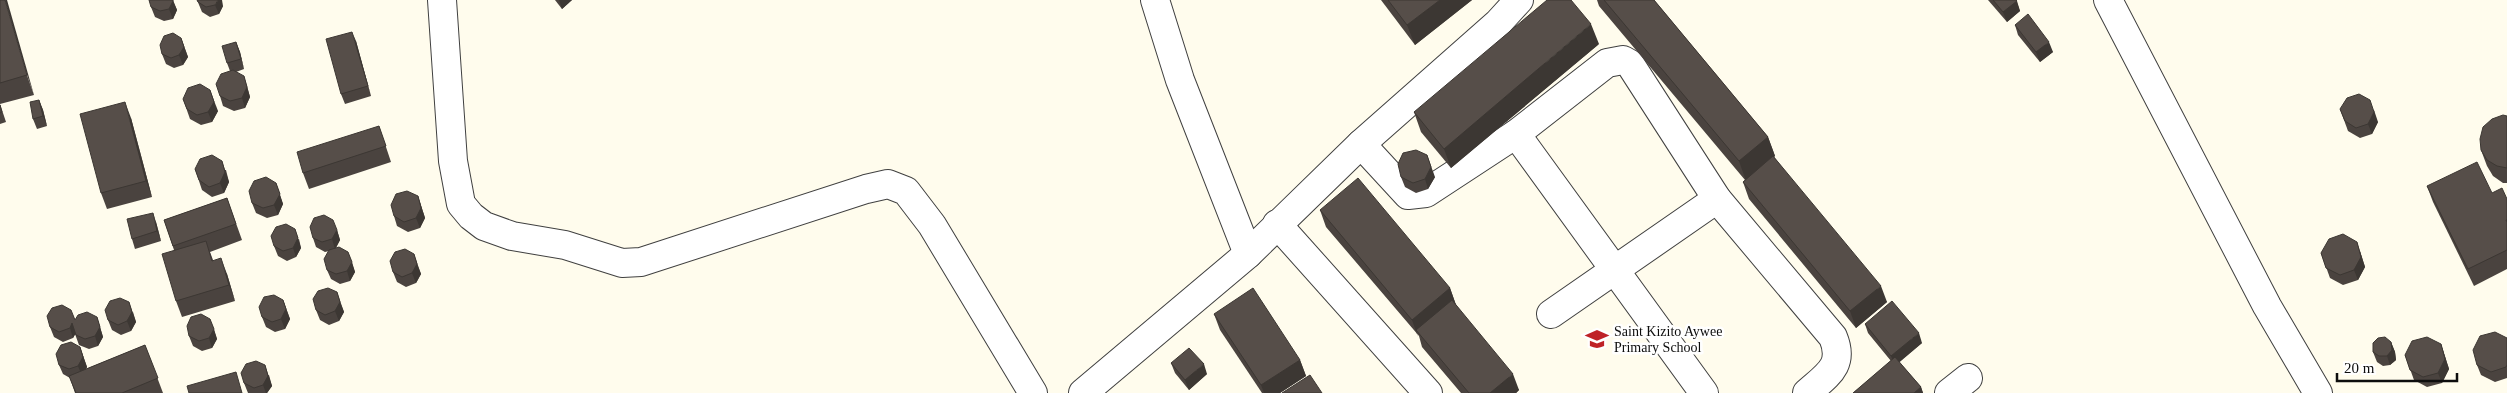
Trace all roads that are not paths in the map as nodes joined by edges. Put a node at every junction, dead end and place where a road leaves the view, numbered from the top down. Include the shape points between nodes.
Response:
1 (442, 0) edge
2 (1154, 0) edge
3 (1519, 0) edge
4 (2108, 0) edge
5 (1516, 134) junction
6 (1361, 144) junction
7 (1717, 199) junction
8 (1277, 224) junction
9 (1248, 254) junction
10 (1614, 271) junction
11 (1551, 314) dead end
12 (1033, 393) edge
13 (1083, 393) edge
14 (1428, 393) edge
15 (1704, 393) edge
16 (1807, 393) edge
17 (2318, 393) edge

1 - 12 street via 454,161 461,204 484,226 512,236 565,245 622,263 641,262 888,184 906,191 932,225
2 - 9 street via 1180,80
3 - 6 street via 1498,23
4 - 17 street via 2267,306
5 - 6 street via 1426,193 1416,195 1403,191
5 - 7 street via 1607,63 1623,60 1630,64
5 - 10 street
6 - 8 street
7 - 10 street
7 - 16 street via 1833,336 1838,348 1834,368
8 - 9 street
8 - 14 street
9 - 13 street
10 - 11 street
10 - 15 street

